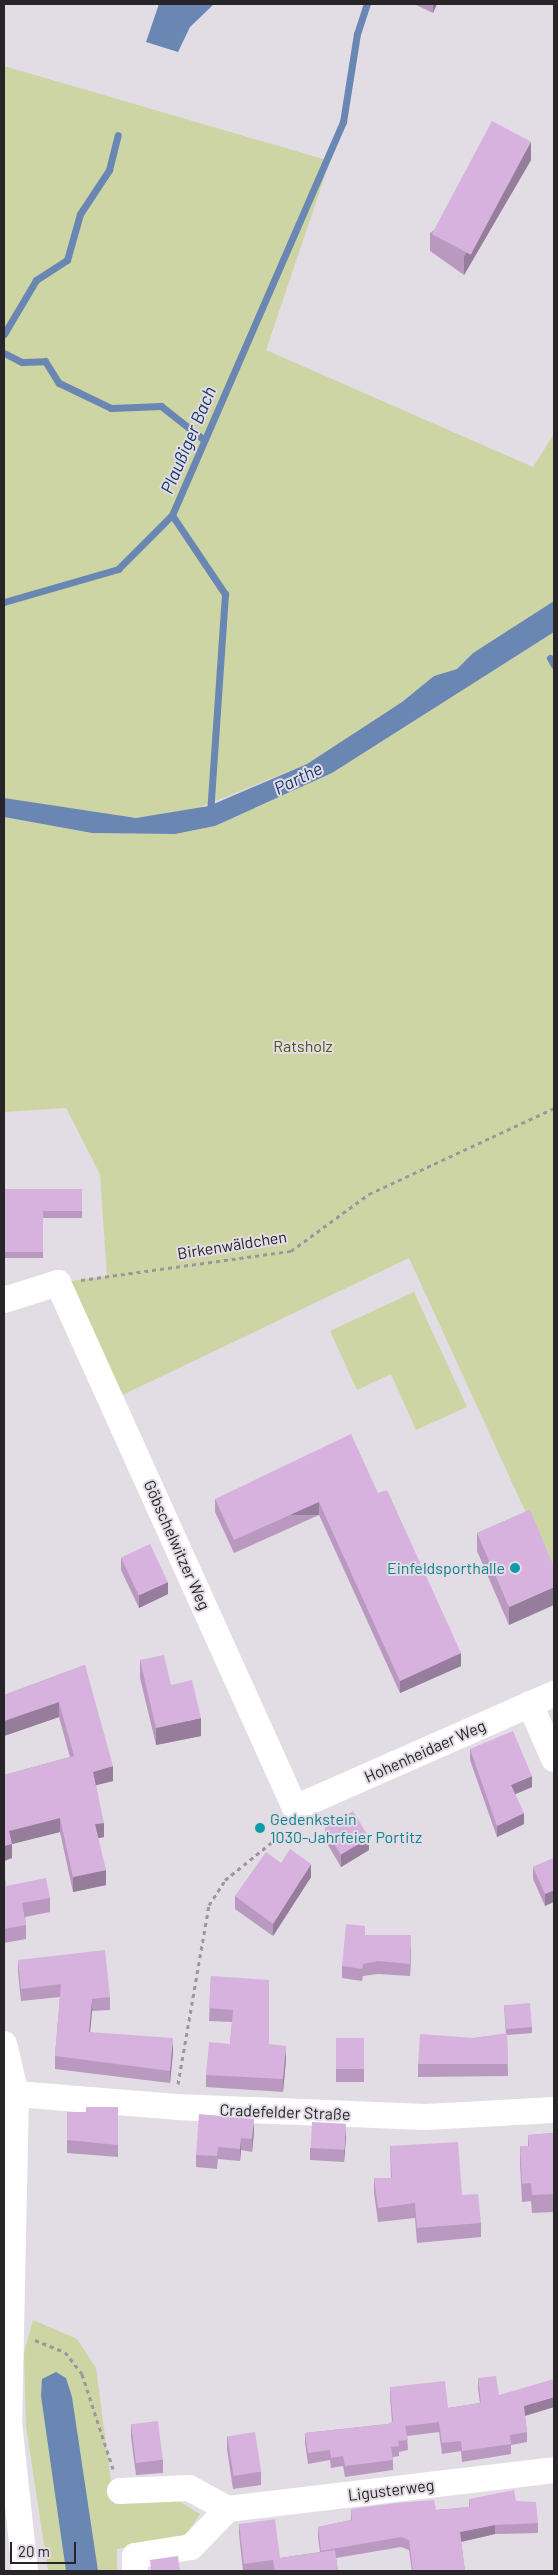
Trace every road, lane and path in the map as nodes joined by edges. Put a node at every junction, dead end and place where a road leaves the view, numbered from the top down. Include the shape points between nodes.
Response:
1 (554, 1108) edge
2 (58, 1283) junction
3 (4, 1300) edge
4 (554, 1694) edge
5 (530, 1704) junction
6 (554, 1758) edge
7 (295, 1808) junction
8 (4, 2044) edge
9 (16, 2094) junction
10 (176, 2107) junction
11 (554, 2110) edge
12 (11, 2337) junction
13 (554, 2470) edge
14 (120, 2492) joint
15 (228, 2508) junction
16 (25, 2571) edge
17 (135, 2571) edge

1 - 2 path, Birkenwäldchen via 369,1194 292,1251
2 - 3 street
2 - 7 street, Göbschelwitzer Weg
4 - 5 street, Hohenheidaer Weg
5 - 6 street
5 - 7 street, Hohenheidaer Weg
7 - 10 path via 289,1828 225,1880 209,1905 197,1958
8 - 9 street
9 - 10 street, Cradefelder Straße
9 - 12 street
10 - 11 street, Cradefelder Straße via 425,2117
12 - 14 path via 42,2340 65,2352 82,2374
12 - 16 street via 9,2422
13 - 15 street, Ligusterweg
14 - 15 street via 189,2488
15 - 17 street via 191,2546 135,2556

